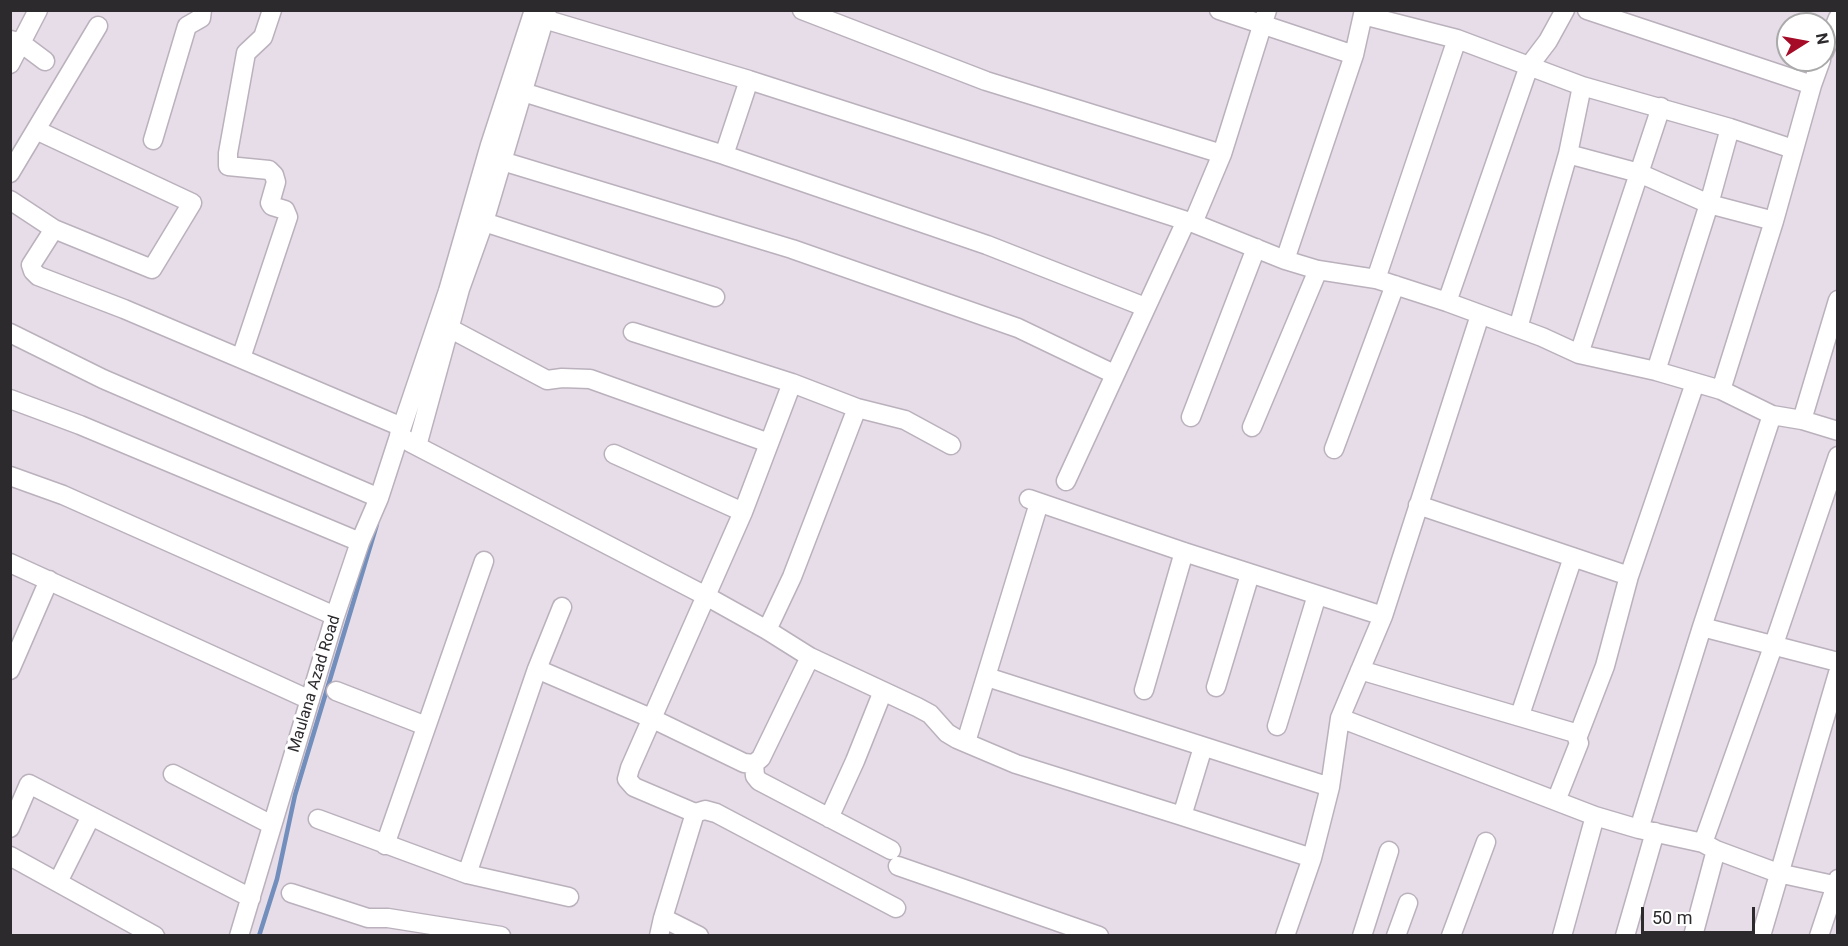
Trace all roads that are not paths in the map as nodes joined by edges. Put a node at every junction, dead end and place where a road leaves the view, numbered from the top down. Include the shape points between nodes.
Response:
1 (38, 10) edge
2 (272, 10) edge
3 (802, 10) edge
4 (1219, 10) edge
5 (1565, 10) edge
6 (1587, 10) edge
7 (198, 13) edge
8 (542, 13) edge
9 (1363, 13) edge
10 (1265, 18) edge
11 (98, 26) dead end
12 (1457, 39) junction
13 (16, 41) edge
14 (1354, 55) junction
15 (45, 61) dead end
16 (10, 64) edge
17 (1529, 66) junction
18 (1817, 72) edge
19 (749, 80) junction
20 (1812, 85) junction
21 (1582, 86) junction
22 (523, 92) junction
23 (1661, 107) junction
24 (1730, 128) junction
25 (36, 130) junction
26 (153, 140) dead end
27 (1793, 149) junction
28 (1222, 154) junction
29 (1568, 154) junction
30 (724, 155) junction
31 (502, 161) junction
32 (1639, 173) junction
33 (10, 174) edge
34 (10, 200) edge
35 (1709, 204) junction
36 (1774, 221) junction
37 (484, 222) junction
38 (1189, 222) junction
39 (54, 229) junction
40 (1256, 248) junction
41 (1285, 260) junction
42 (1318, 270) junction
43 (1376, 279) junction
44 (1395, 285) junction
45 (715, 297) dead end
46 (1838, 300) edge
47 (1447, 302) junction
48 (1145, 307) junction
49 (1480, 315) junction
50 (449, 328) junction
51 (1518, 328) junction
52 (633, 332) dead end
53 (10, 333) edge
54 (1579, 354) junction
55 (241, 358) junction
56 (1656, 371) junction
57 (1114, 374) junction
58 (792, 383) junction
59 (1695, 383) junction
60 (1721, 390) junction
61 (10, 399) edge
62 (857, 408) junction
63 (1772, 415) junction
64 (1191, 417) dead end
65 (1802, 420) junction
66 (1252, 427) dead end
67 (1838, 432) edge
68 (406, 438) junction
69 (769, 443) junction
70 (951, 445) dead end
71 (1334, 449) dead end
72 (614, 454) dead end
73 (1838, 456) edge
74 (10, 476) edge
75 (1066, 481) dead end
76 (379, 498) junction
77 (1418, 505) junction
78 (743, 512) junction
79 (360, 543) junction
80 (1184, 552) junction
81 (1573, 557) junction
82 (484, 561) dead end
83 (10, 562) edge
84 (1250, 574) junction
85 (1629, 576) junction
86 (49, 580) junction
87 (1317, 595) junction
88 (705, 596) junction
89 (562, 607) dead end
90 (335, 616) junction
91 (1383, 616) junction
92 (1702, 627) junction
93 (767, 630) junction
94 (1774, 645) junction
95 (810, 657) junction
96 (1838, 662) edge
97 (537, 669) junction
98 (10, 670) edge
99 (1360, 670) junction
100 (1838, 673) edge
101 (987, 677) junction
102 (1216, 687) dead end
103 (1143, 690) dead end
104 (883, 691) junction
105 (336, 692) dead end
106 (310, 700) junction
107 (1520, 716) junction
108 (1340, 718) junction
109 (653, 719) junction
110 (426, 726) junction
111 (1277, 726) dead end
112 (1578, 736) junction
113 (966, 742) junction
114 (1203, 747) junction
115 (753, 764) junction
116 (173, 774) dead end
117 (1330, 787) junction
118 (1556, 801) junction
119 (695, 813) junction
120 (91, 816) junction
121 (1182, 816) junction
122 (1595, 816) junction
123 (829, 818) junction
124 (318, 819) dead end
125 (272, 825) junction
126 (10, 828) edge
127 (1647, 830) junction
128 (1486, 842) dead end
129 (385, 845) junction
130 (1710, 847) junction
131 (1389, 851) dead end
132 (10, 856) edge
133 (1312, 858) junction
134 (1778, 873) junction
135 (467, 874) junction
136 (58, 882) junction
137 (1837, 884) edge
138 (291, 893) dead end
139 (569, 897) dead end
140 (251, 898) junction
141 (1408, 903) dead end
142 (896, 908) dead end
143 (366, 927) edge
144 (661, 927) edge
145 (155, 936) edge
146 (239, 936) edge
147 (501, 936) edge
148 (699, 936) edge
149 (1100, 936) edge
150 (1285, 936) edge
151 (1362, 936) edge
152 (1396, 936) edge
153 (1450, 936) edge
154 (1562, 936) edge
155 (1625, 936) edge
156 (1693, 936) edge
157 (1761, 936) edge
158 (1820, 936) edge

1 - 13 street
2 - 55 street via 263,37 246,53 228,166 269,170 276,182 270,203 285,210 288,217
3 - 28 street via 987,81
4 - 10 street
5 - 17 street
6 - 20 street
7 - 26 street via 187,27
8 - 19 street
8 - 22 street
8 - 68 street via 490,145
9 - 12 street
9 - 14 street
10 - 14 street
10 - 28 street
11 - 25 street
12 - 17 street
12 - 43 street
13 - 15 street
13 - 16 street
14 - 41 street
17 - 21 street
17 - 47 street
18 - 20 street
19 - 30 street
19 - 38 street
20 - 27 street
21 - 23 street
21 - 29 street
22 - 30 street
22 - 31 street
23 - 24 street
23 - 32 street
24 - 27 street
24 - 35 street
25 - 33 street
25 - 39 street via 192,203 152,269
27 - 36 street
28 - 38 street
29 - 32 street
29 - 51 street
30 - 48 street via 987,245
31 - 37 street
31 - 57 street via 792,249 1018,328
32 - 35 street
32 - 54 street
34 - 39 street
35 - 36 street
35 - 56 street
36 - 60 street
37 - 45 street
37 - 50 street
38 - 40 street
38 - 48 street
39 - 55 street via 32,265 38,276
40 - 41 street
40 - 64 street
41 - 42 street
42 - 43 street
42 - 66 street
43 - 44 street
44 - 47 street
44 - 71 street
46 - 65 street
47 - 49 street
48 - 57 street
49 - 51 street
49 - 77 street
50 - 68 street
50 - 69 street via 548,380 590,380
51 - 54 street
52 - 58 street
53 - 76 street via 103,379
54 - 56 street
55 - 68 street
56 - 59 street
57 - 75 street
58 - 62 street
58 - 69 street
59 - 60 street
59 - 85 street
60 - 63 street
61 - 79 street
62 - 70 street via 905,420
62 - 93 street via 792,577
63 - 65 street
63 - 92 street
65 - 67 street
68 - 76 street, Maulana Azad Road
68 - 88 street
69 - 78 street
72 - 78 street
73 - 94 street
74 - 90 street via 63,495
76 - 79 street, Maulana Azad Road
77 - 81 street
77 - 91 street
78 - 88 street
79 - 90 street, Maulana Azad Road
80 - 84 street
80 - 101 street via 1034,501
80 - 103 street
81 - 85 street
81 - 107 street
82 - 110 street
83 - 86 street
84 - 87 street
84 - 102 street
85 - 112 street via 1605,666
86 - 98 street
86 - 106 street
87 - 91 street
87 - 111 street
88 - 93 street
88 - 109 street
89 - 97 street
90 - 106 street, Maulana Azad Road
91 - 99 street
92 - 94 street
92 - 127 street
93 - 95 street
94 - 96 street
94 - 130 street
95 - 104 street
95 - 115 street via 761,758
97 - 109 street
97 - 135 street
99 - 107 street
99 - 108 street
100 - 134 street
101 - 113 street
101 - 114 street
104 - 113 street via 930,714 947,733
104 - 123 street
105 - 110 street
106 - 125 street, Maulana Azad Road
107 - 112 street via 1571,730
108 - 117 street
108 - 118 street
109 - 115 street
109 - 119 street via 627,778 634,787
110 - 129 street
112 - 118 street via 1579,743
113 - 121 street via 1016,764
114 - 117 street
114 - 121 street
115 - 123 street via 759,781
116 - 125 street
117 - 133 street
118 - 122 street
119 - 142 street via 716,813
119 - 144 street
120 - 126 street via 29,784
120 - 136 street
120 - 140 street
121 - 133 street
122 - 127 street
122 - 154 street
123 - 149 street via 895,858
124 - 129 street
125 - 140 street, Maulana Azad Road
127 - 130 street
127 - 155 street
128 - 153 street
129 - 135 street
130 - 134 street
130 - 156 street
131 - 151 street
132 - 136 street
133 - 150 street
134 - 137 street
134 - 157 street
135 - 139 street
136 - 145 street
137 - 158 street
138 - 143 street
140 - 146 street, Maulana Azad Road
141 - 152 street
143 - 147 street via 388,918
144 - 148 street

